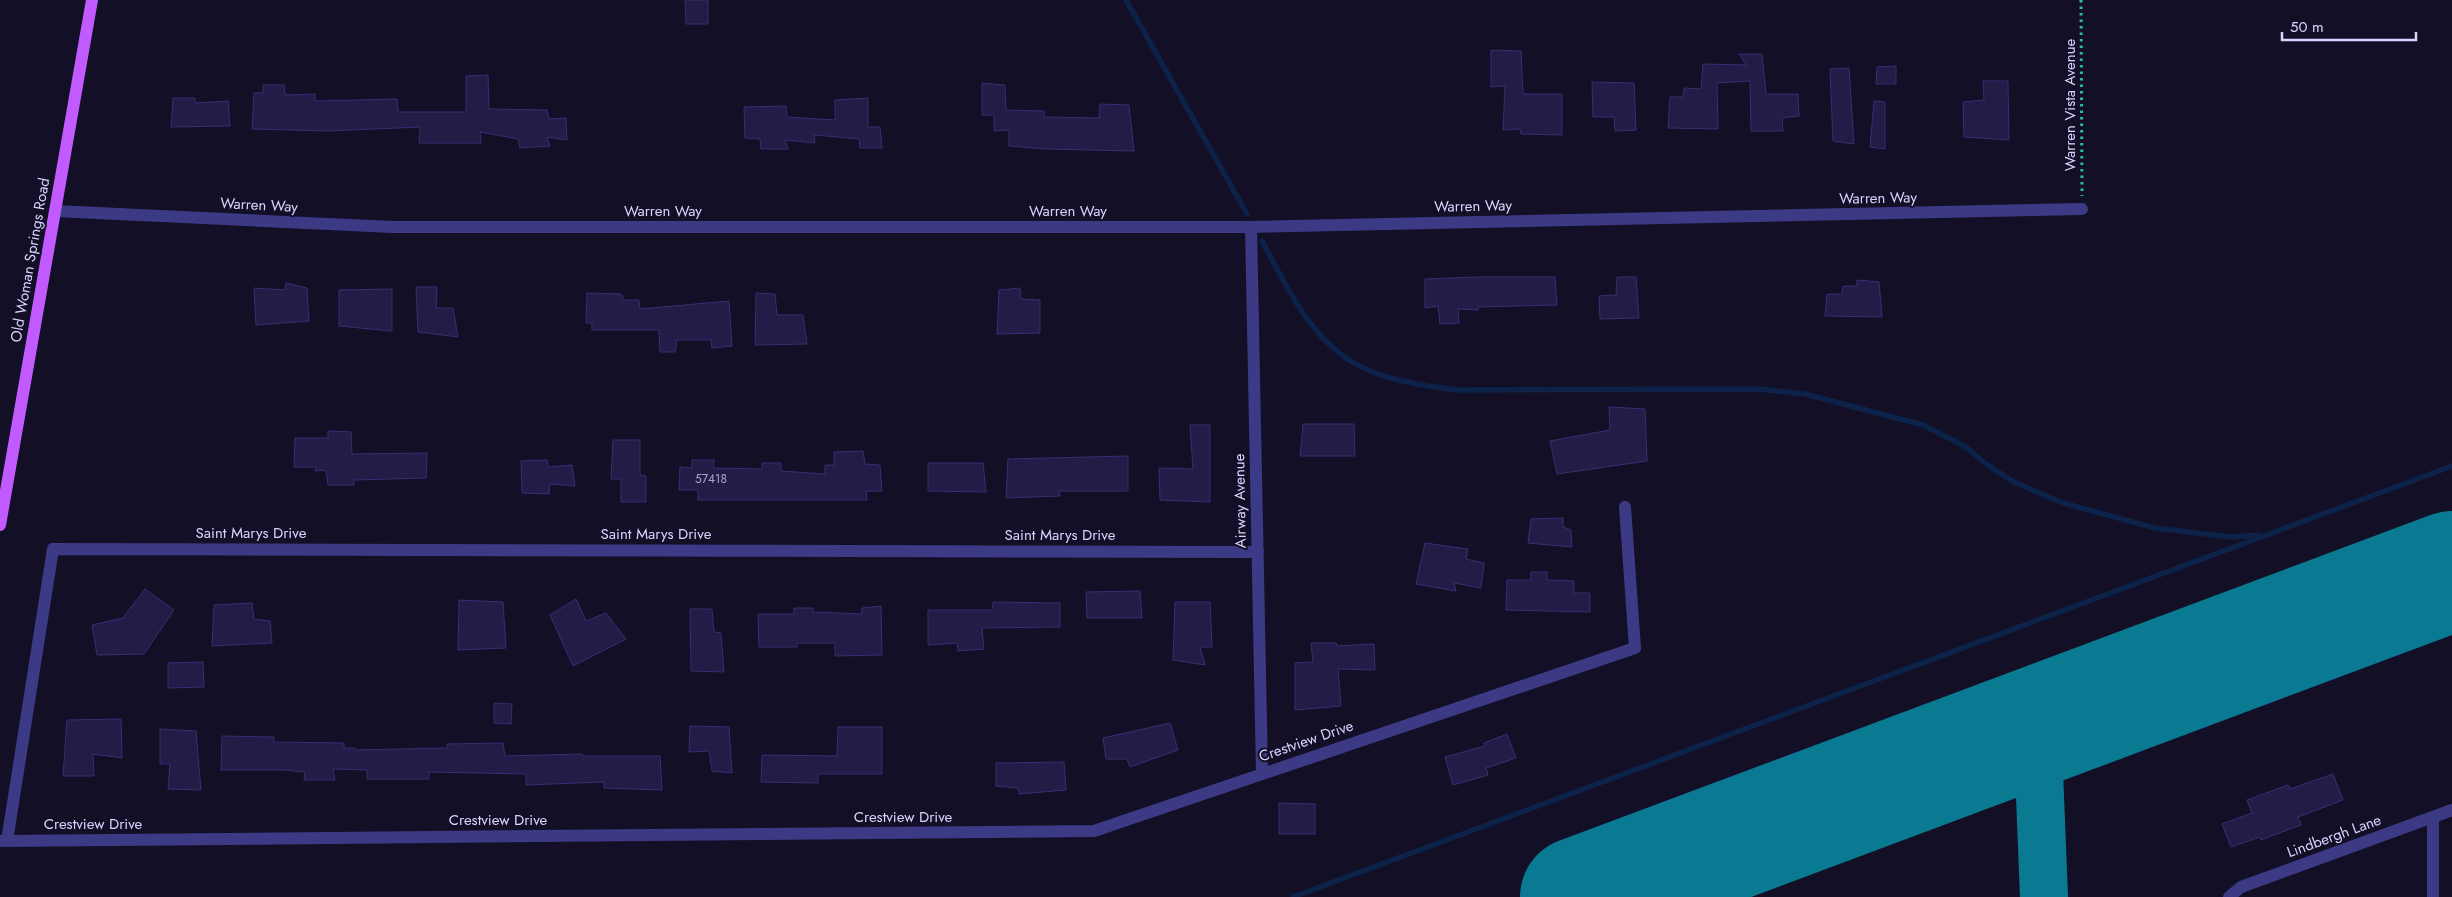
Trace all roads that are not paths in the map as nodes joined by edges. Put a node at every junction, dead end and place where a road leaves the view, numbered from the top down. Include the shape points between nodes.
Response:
1 (92, 0) edge
2 (2082, 210) road end
3 (56, 211) junction
4 (1250, 228) junction
5 (1625, 507) dead end
6 (0, 525) edge
7 (1258, 552) junction
8 (1262, 773) junction
9 (2452, 810) edge
10 (2433, 817) junction
11 (3, 841) edge
12 (2229, 897) edge
13 (2433, 897) edge

1 - 3 main road, Old Woman Springs Road
2 - 4 street, Warren Way
3 - 4 street, Warren Way via 392,227
3 - 6 main road, Old Woman Springs Road
4 - 7 street, Airway Avenue
5 - 8 street, Crestview Drive via 1635,648
7 - 8 street, Airway Avenue
7 - 11 street, Saint Marys Drive via 53,549
8 - 11 street, Crestview Drive via 1094,831
9 - 10 street, Lindbergh Lane
10 - 12 street, Lindbergh Lane via 2241,887
10 - 13 street

